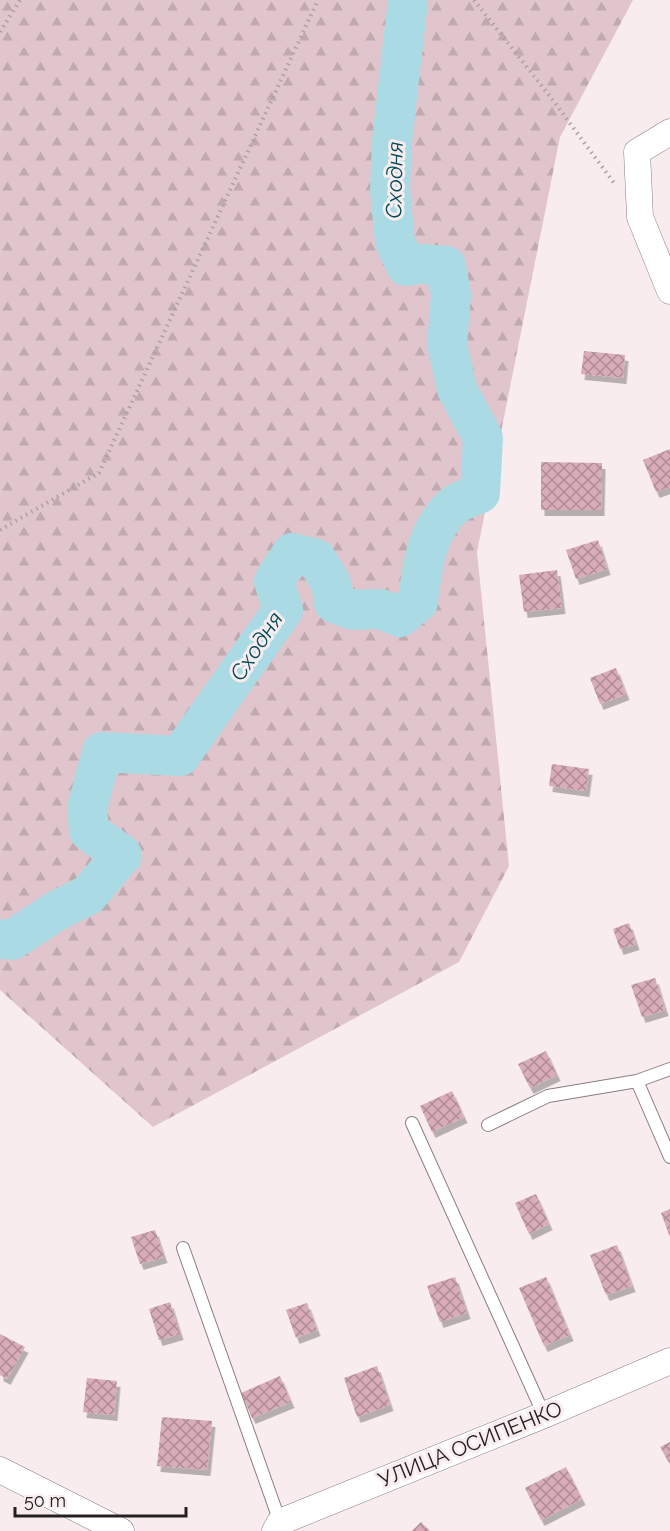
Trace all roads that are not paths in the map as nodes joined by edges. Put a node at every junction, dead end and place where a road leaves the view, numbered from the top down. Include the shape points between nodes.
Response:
1 (670, 132) edge
2 (670, 291) edge
3 (670, 1069) edge
4 (637, 1081) junction
5 (412, 1123) dead end
6 (488, 1125) dead end
7 (670, 1157) edge
8 (183, 1248) dead end
9 (670, 1361) edge
10 (544, 1415) junction
11 (0, 1470) edge
12 (277, 1526) edge
13 (121, 1531) edge

1 - 2 street via 637,152 640,217
3 - 4 lane
4 - 6 lane via 548,1096
4 - 7 lane
5 - 10 lane
8 - 12 lane
9 - 10 street, УЛИЦА ОСИПЕНКО
10 - 12 street, УЛИЦА ОСИПЕНКО
11 - 13 street

